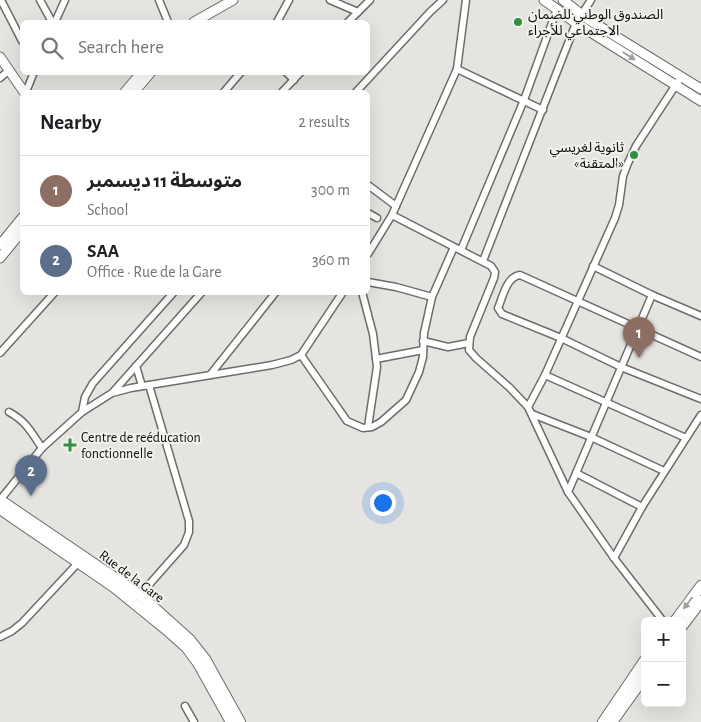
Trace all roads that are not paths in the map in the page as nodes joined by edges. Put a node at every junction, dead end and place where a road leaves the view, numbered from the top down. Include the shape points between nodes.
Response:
1 (0, 0) edge
2 (40, 0) edge
3 (65, 0) edge
4 (160, 0) edge
5 (233, 0) edge
6 (288, 0) edge
7 (330, 0) edge
8 (370, 0) edge
9 (443, 0) edge
10 (466, 0) edge
11 (544, 0) edge
12 (563, 0) edge
13 (591, 0) edge
14 (557, 9) junction
15 (358, 12) junction
16 (581, 13) junction
17 (51, 20) edge
18 (56, 20) edge
19 (167, 20) edge
20 (198, 20) edge
21 (278, 20) edge
22 (350, 20) edge
23 (576, 23) junction
24 (20, 38) edge
25 (0, 57) edge
26 (668, 68) junction
27 (457, 69) junction
28 (8, 71) junction
29 (33, 75) edge
30 (146, 75) edge
31 (147, 75) edge
32 (238, 75) edge
33 (289, 75) edge
34 (298, 75) edge
35 (662, 77) junction
36 (681, 77) junction
37 (0, 78) edge
38 (294, 80) junction
39 (675, 85) junction
40 (701, 89) edge
41 (23, 90) edge
42 (26, 90) edge
43 (127, 90) edge
44 (135, 90) edge
45 (226, 90) edge
46 (284, 90) edge
47 (358, 90) edge
48 (524, 100) junction
49 (701, 101) edge
50 (542, 110) junction
51 (370, 187) edge
52 (396, 206) junction
53 (370, 214) edge
54 (392, 215) junction
55 (377, 218) dead end
56 (20, 220) edge
57 (20, 233) edge
58 (0, 245) edge
59 (454, 247) junction
60 (462, 250) junction
61 (370, 251) edge
62 (0, 258) edge
63 (482, 261) junction
64 (592, 266) junction
65 (370, 282) edge
66 (52, 295) edge
67 (171, 295) edge
68 (199, 295) edge
69 (274, 295) edge
70 (341, 295) edge
71 (363, 295) edge
72 (652, 296) junction
73 (432, 297) junction
74 (578, 301) junction
75 (701, 316) edge
76 (638, 328) junction
77 (561, 338) junction
78 (423, 341) junction
79 (469, 343) junction
80 (423, 350) junction
81 (0, 353) edge
82 (301, 355) junction
83 (701, 357) edge
84 (376, 359) junction
85 (136, 366) junction
86 (621, 367) junction
87 (209, 375) junction
88 (545, 375) junction
89 (149, 385) junction
90 (142, 386) junction
91 (112, 393) junction
92 (701, 399) edge
93 (606, 402) junction
94 (528, 407) junction
95 (9, 412) dead end
96 (82, 412) junction
97 (532, 414) junction
98 (701, 415) edge
99 (368, 427) junction
100 (592, 437) junction
101 (686, 438) junction
102 (42, 448) junction
103 (664, 471) junction
104 (576, 473) junction
105 (568, 492) junction
106 (0, 500) edge
107 (642, 507) junction
108 (0, 509) edge
109 (614, 558) junction
110 (78, 563) junction
111 (701, 586) edge
112 (137, 599) junction
113 (701, 601) edge
114 (659, 617) edge
115 (678, 617) edge
116 (686, 621) edge
117 (0, 637) edge
118 (644, 662) edge
119 (641, 682) edge
120 (185, 706) dead end
121 (194, 722) edge
122 (231, 722) edge
123 (240, 722) edge
124 (603, 722) edge
125 (612, 722) edge

1 - 24 street
2 - 17 street
3 - 18 street
4 - 19 street
5 - 20 main road
6 - 21 street
7 - 15 street
8 - 15 street
9 - 47 street
10 - 27 street
11 - 14 main road
12 - 16 main road
13 - 16 street
14 - 23 main road
14 - 48 street
15 - 22 street
16 - 23 street
16 - 26 main road
23 -> 35 main road
23 - 50 street
25 - 28 main road
26 - 35 main road
26 - 36 main road
27 - 48 street
27 - 52 street
28 - 37 street
28 - 41 main road
29 - 42 street
30 - 43 main road
31 - 44 main road
32 - 45 street
33 - 38 street
34 - 38 street
35 - 39 main road
36 - 39 street
36 - 40 main road
38 - 46 street
39 - 49 main road
39 - 64 street via 628,163 620,205
48 - 50 street
48 - 60 street
50 - 63 street
51 - 52 street
52 - 54 street
53 - 55 street
54 - 59 street
54 - 61 street
56 - 58 main road
57 - 62 main road
59 - 60 street
59 - 73 street
60 - 63 street
63 - 79 street via 491,266 494,278
64 - 72 street
64 - 74 street
65 - 73 street
66 - 81 street
67 - 96 street via 93,383 85,397
68 - 85 street
69 - 87 street
70 - 82 street
71 - 84 street
72 - 75 street
72 - 76 street
73 - 78 street
74 - 76 street
74 - 77 street
74 - 77 street via 520,275 508,284 499,312
76 - 83 street
76 - 86 street
77 - 86 street
77 - 88 street
78 - 79 street via 448,347
78 - 80 street
79 - 94 street via 472,354
80 - 84 street
80 - 99 street via 419,372 406,400 381,422
82 - 87 street via 272,365
82 - 99 street via 348,421
84 - 99 street
85 - 90 street
85 - 91 street
86 - 92 street
86 - 93 street
87 - 89 street
88 - 93 street
88 - 94 street
89 - 90 street
89 - 112 street via 189,521 189,532 184,545
90 - 91 street
91 - 96 street
93 - 100 street
93 - 101 street
94 - 97 street
95 - 102 street via 28,425
96 - 102 street
97 - 100 street
97 - 105 street
98 - 101 street
100 - 103 street
100 - 104 street
101 - 103 street
102 - 106 street
103 - 107 street
104 - 105 street
104 - 107 street
105 - 109 street
106 - 112 main road, Rue de la Gare
107 - 109 street
108 - 110 main road, Rue de la Gare
109 - 114 street
110 - 112 main road, Rue de la Gare
110 - 117 street via 22,624
111 -> 115 main road
112 - 122 main road, Rue de la Gare via 186,647
112 - 123 main road, Rue de la Gare via 190,640 205,659
113 - 116 main road
118 - 124 main road
119 - 125 main road
120 - 121 street

